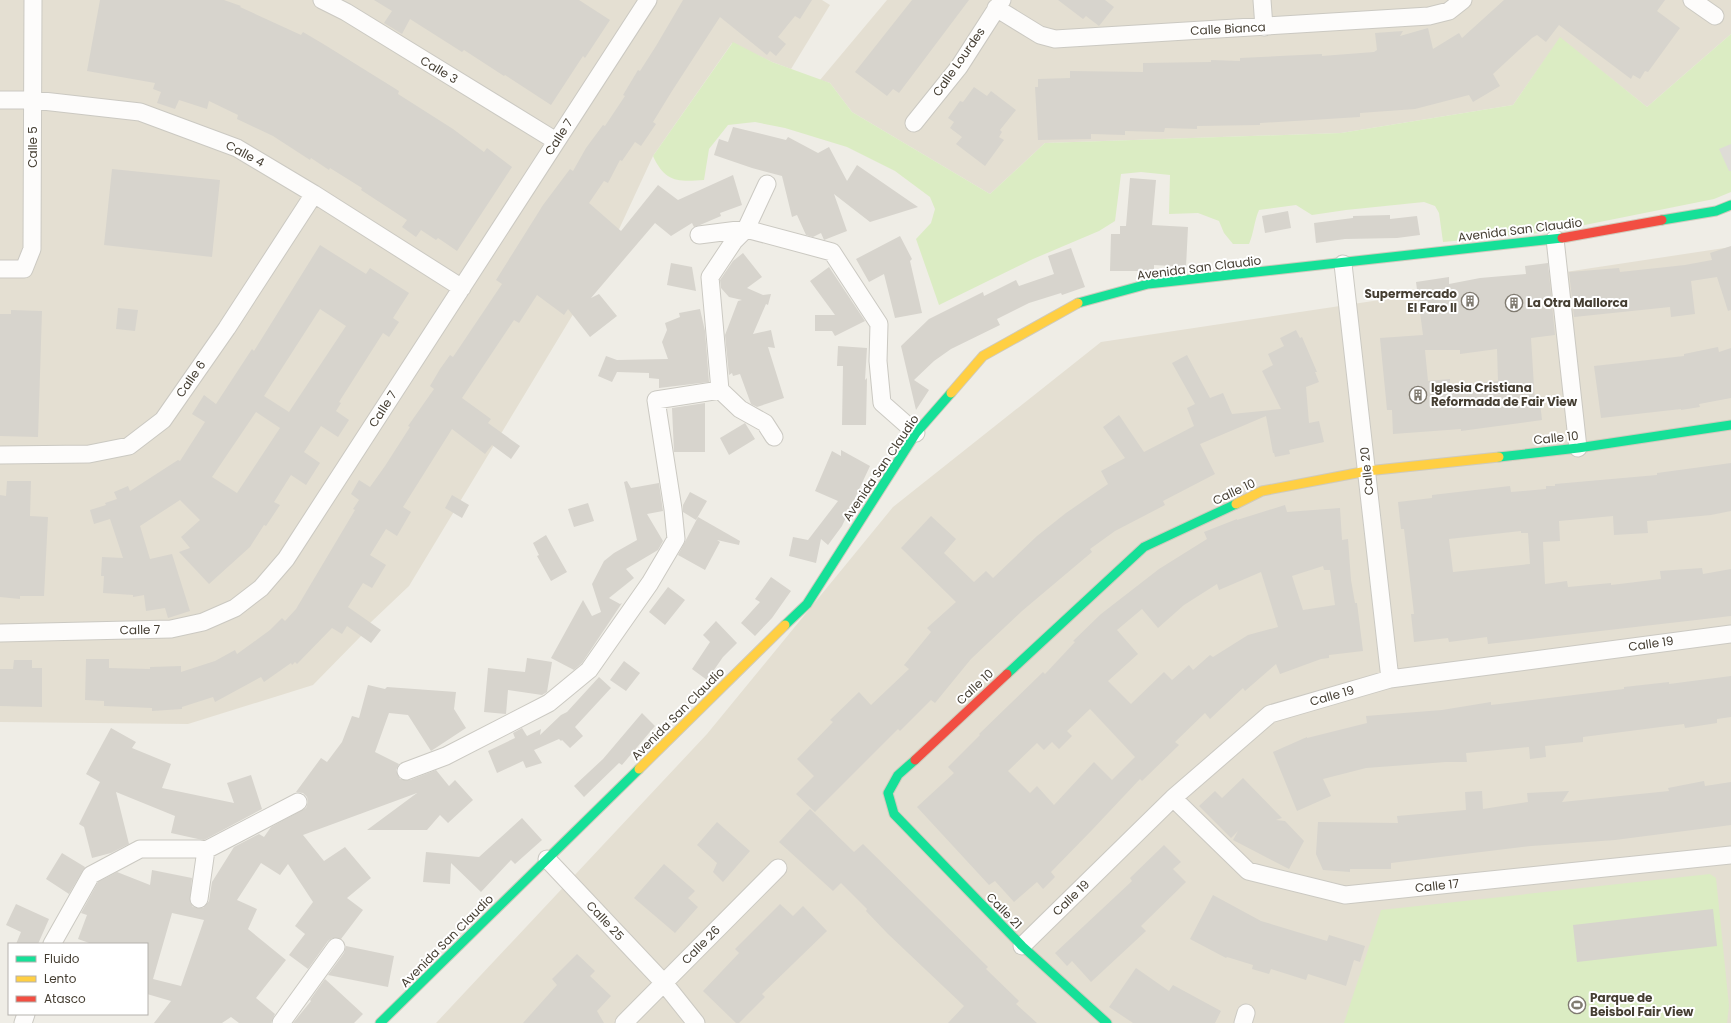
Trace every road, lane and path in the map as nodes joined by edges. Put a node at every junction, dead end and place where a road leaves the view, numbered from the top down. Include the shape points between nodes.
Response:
1 (33, 0) edge
2 (322, 0) edge
3 (648, 0) edge
4 (1262, 0) edge
5 (1463, 0) edge
6 (1692, 0) edge
7 (999, 4) edge
8 (1715, 16) dead end
9 (1264, 27) junction
10 (0, 100) edge
11 (34, 100) junction
12 (914, 123) dead end
13 (556, 142) junction
14 (767, 184) dead end
15 (314, 194) junction
16 (1731, 205) edge
17 (746, 229) junction
18 (699, 235) dead end
19 (1555, 239) junction
20 (1343, 264) junction
21 (0, 270) edge
22 (462, 288) junction
23 (720, 390) junction
24 (1731, 426) edge
25 (916, 433) junction
26 (774, 437) dead end
27 (1578, 448) junction
28 (0, 455) edge
29 (1367, 471) junction
30 (0, 633) edge
31 (1731, 634) edge
32 (1390, 679) junction
33 (406, 772) dead end
34 (1173, 798) junction
35 (298, 802) dead end
36 (893, 808) joint
37 (206, 850) junction
38 (1731, 855) edge
39 (547, 859) junction
40 (778, 868) dead end
41 (199, 899) dead end
42 (53, 943) edge
43 (336, 946) dead end
44 (1022, 946) junction
45 (664, 982) junction
46 (281, 1023) edge
47 (380, 1023) edge
48 (624, 1023) edge
49 (696, 1023) edge
50 (1107, 1023) edge

1 - 11 street, Calle 5
2 - 13 street, Calle 3 via 346,12
3 - 13 street, Calle 7
4 - 9 street
5 - 9 street, Calle Bianca via 1449,11 1429,16
6 - 8 street
7 - 9 street, Calle Bianca via 1040,35 1055,39
7 - 12 street, Calle Lourdes via 959,67
10 - 11 street, Calle 4
11 - 15 street, Calle 4 via 140,112 237,148
11 - 21 street, Calle 5 via 32,249 24,269
13 - 22 street, Calle 7
14 - 17 street
15 - 22 street, Calle 4
15 - 28 street, Calle 6 via 227,328 163,420 129,446 89,454
16 - 19 street, Avenida San Claudio via 1716,211
17 - 18 street
17 - 23 street via 734,241 710,277
17 - 25 street via 832,252 878,324 882,403
19 - 20 street, Avenida San Claudio
19 - 27 street
20 - 25 street, Avenida San Claudio via 1148,284 1074,304 983,356
20 - 29 street, Calle 20
22 - 30 street, Calle 7 via 286,559 261,588 235,608 203,622 171,629
23 - 26 street via 740,409 765,423
23 - 33 street via 656,400 676,540 650,583 589,670 549,703 446,756
24 - 27 street, Calle 10
25 - 39 street, Avenida San Claudio via 807,604
27 - 29 street, Calle 10
29 - 32 street, Calle 20
29 - 36 street, Calle 10 via 1262,491 1144,547 898,775 888,793
31 - 32 street, Calle 19
32 - 34 street, Calle 19 via 1270,714
34 - 38 street, Calle 17 via 1248,870 1345,895
34 - 44 street, Calle 19
35 - 37 street
36 - 44 street, Calle 21 via 894,814
37 - 41 street
37 - 42 street via 140,850 91,874
39 - 45 street, Calle 25
39 - 47 street, Avenida San Claudio
40 - 45 street, Calle 26
43 - 46 street
44 - 50 street, Calle 21
45 - 48 street, Calle 26
45 - 49 street, Calle 25

